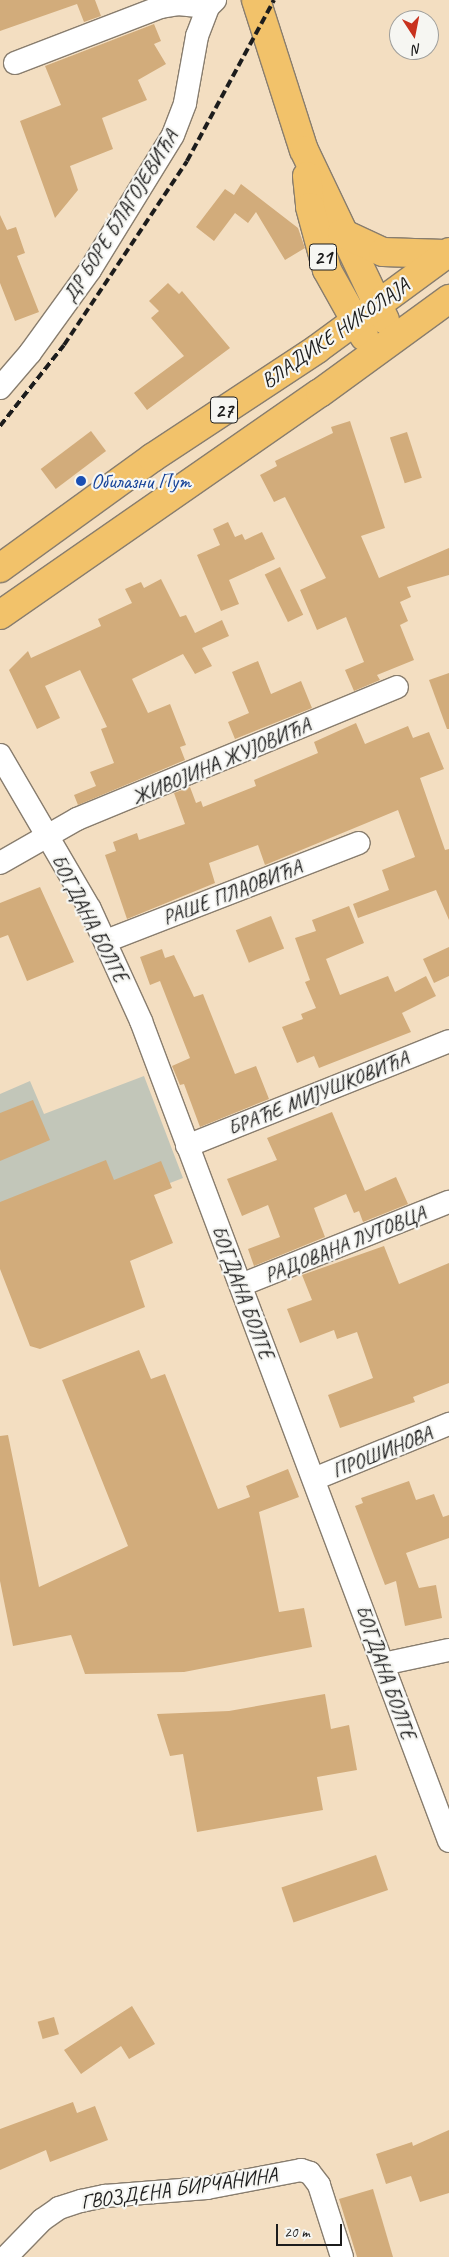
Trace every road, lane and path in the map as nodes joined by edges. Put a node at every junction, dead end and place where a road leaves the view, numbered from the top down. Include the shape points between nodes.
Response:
1 (256, 0) edge
2 (211, 4) edge
3 (15, 63) dead end
4 (304, 150) junction
5 (342, 233) junction
6 (447, 253) edge
7 (449, 299) edge
8 (365, 314) junction
9 (397, 338) junction
10 (375, 353) junction
11 (0, 388) edge
12 (0, 568) edge
13 (0, 615) edge
14 (397, 687) dead end
15 (1, 758) edge
16 (45, 836) junction
17 (359, 843) dead end
18 (0, 863) edge
19 (106, 941) junction
20 (449, 1041) edge
21 (187, 1146) junction
22 (449, 1202) edge
23 (241, 1285) junction
24 (449, 1424) edge
25 (314, 1479) junction
26 (449, 1650) edge
27 (383, 1664) junction
28 (449, 1841) edge
29 (6, 2257) edge
30 (342, 2257) edge

1 - 4 main road, 21
2 - 3 street via 161,7
2 - 11 street, ДР БОРЕ БЛАГОЈЕВИЋА via 197,36 185,104 173,135 90,270 30,353
4 - 5 main road, 21
4 - 8 main road, 21 via 310,207 327,270
5 - 6 main road via 382,252
5 - 8 main road, 21
6 - 8 main road, ВЛАДИКЕ НИКОЛАЈА
7 - 9 main road, ВЛАДИКЕ НИКОЛАЈА
8 - 9 main road, 21
8 - 10 main road, 21
8 - 12 main road, ВЛАДИКЕ НИКОЛАЈА / 27 via 152,458
9 - 10 main road, ВЛАДИКЕ НИКОЛАЈА
10 - 13 main road, ВЛАДИКЕ НИКОЛАЈА / 27
14 - 16 street, ЖИВОЈИНА ЖУЈОВИЋА via 77,819
15 - 16 street, БОГДАНА БОЛТЕ
16 - 18 street, ЖИВОЈИНА ЖУЈОВИЋА
16 - 19 street, БОГДАНА БОЛТЕ
17 - 19 street, РАШЕ ПЛАОВИЋА
19 - 21 street, БОГДАНА БОЛТЕ via 141,1021
20 - 21 street, БРАЋЕ МИЈУШКОВИЋА
21 - 23 street, БОГДАНА БОЛТЕ
22 - 23 street, РАДОВАНА ЛУТОВЦА
23 - 25 street, БОГДАНА БОЛТЕ
24 - 25 street, ПРОШИНОВА
25 - 27 street, БОГДАНА БОЛТЕ
26 - 27 street
27 - 28 street, БОГДАНА БОЛТЕ
29 - 30 street, ГВОЗДЕНА БИРЧАНИНА via 42,2220 60,2208 81,2201 105,2196 207,2188 301,2170 310,2173 319,2185

